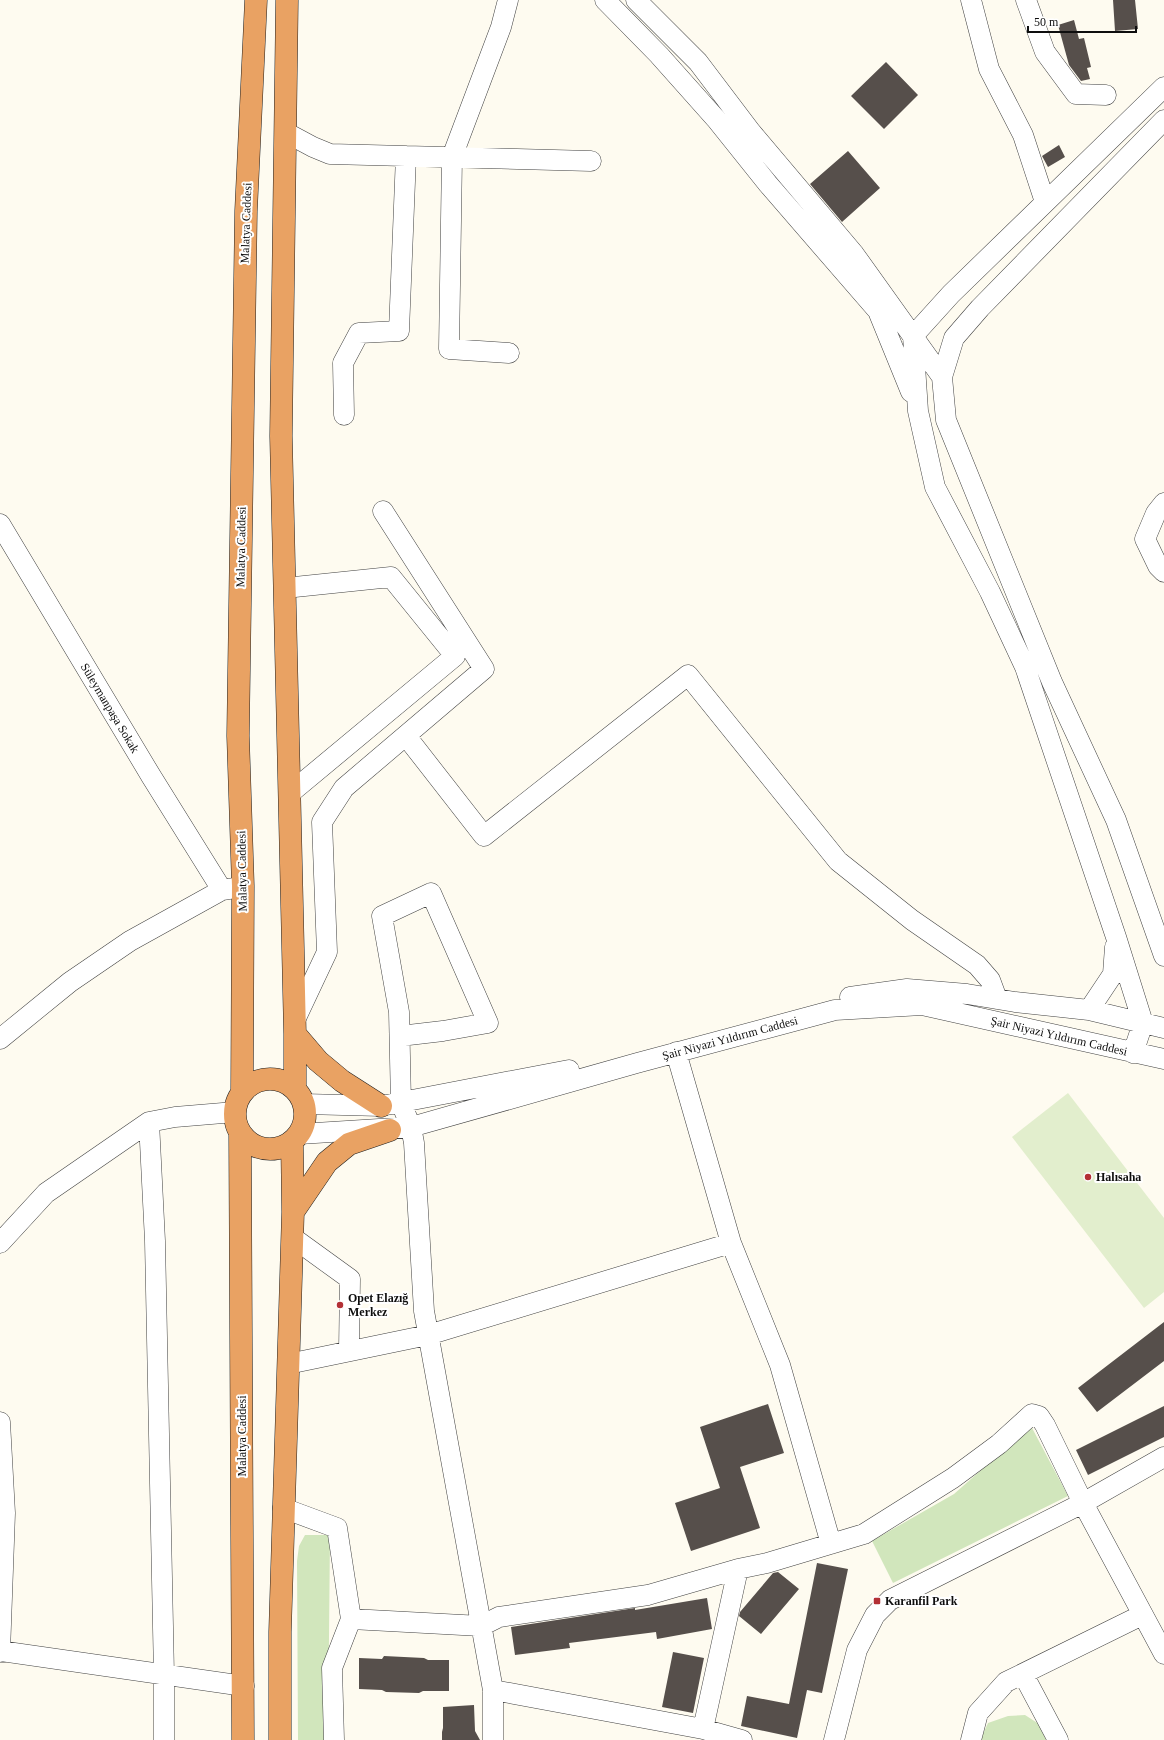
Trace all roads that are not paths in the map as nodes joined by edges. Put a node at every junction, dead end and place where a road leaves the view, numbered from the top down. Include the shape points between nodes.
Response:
1 (256, 0) edge
2 (287, 0) edge
3 (508, 0) edge
4 (605, 0) edge
5 (636, 0) edge
6 (971, 0) edge
7 (1026, 0) edge
8 (1164, 87) edge
9 (1106, 95) dead end
10 (1164, 120) edge
11 (285, 132) junction
12 (406, 156) junction
13 (452, 157) junction
14 (591, 161) dead end
15 (1045, 202) junction
16 (913, 336) junction
17 (509, 353) dead end
18 (942, 377) junction
19 (918, 411) junction
20 (344, 415) dead end
21 (1164, 503) edge
22 (383, 511) dead end
23 (0, 524) edge
24 (1164, 572) edge
25 (285, 588) junction
26 (406, 736) junction
27 (289, 794) junction
28 (243, 886) junction
29 (222, 890) junction
30 (1116, 937) junction
31 (1164, 956) edge
32 (997, 999) junction
33 (1089, 1010) junction
34 (1143, 1023) junction
35 (295, 1027) junction
36 (1164, 1028) edge
37 (400, 1036) junction
38 (0, 1039) edge
39 (676, 1052) junction
40 (1133, 1053) junction
41 (1164, 1059) edge
42 (299, 1097) junction
43 (391, 1104) junction
44 (239, 1112) junction
45 (149, 1122) junction
46 (401, 1129) junction
47 (296, 1138) junction
48 (293, 1212) junction
49 (292, 1237) junction
50 (0, 1243) edge
51 (731, 1243) junction
52 (428, 1335) junction
53 (349, 1351) junction
54 (288, 1364) junction
55 (0, 1422) edge
56 (1164, 1457) edge
57 (1083, 1503) junction
58 (283, 1508) junction
59 (831, 1544) junction
60 (738, 1569) junction
61 (1142, 1615) junction
62 (351, 1619) junction
63 (481, 1626) junction
64 (0, 1652) edge
65 (1164, 1654) edge
66 (1023, 1674) junction
67 (164, 1675) junction
68 (244, 1686) junction
69 (493, 1690) junction
70 (703, 1729) junction
71 (164, 1740) edge
72 (243, 1740) edge
73 (280, 1740) edge
74 (334, 1740) edge
75 (494, 1740) edge
76 (742, 1740) edge
77 (834, 1740) edge
78 (971, 1740) edge
79 (1058, 1740) edge

1 - 28 highway, Malatya Caddesi via 246,211 238,736
2 - 11 highway
3 - 13 street via 501,27
4 - 19 street via 716,119 768,184 878,311
5 - 16 street via 698,62 751,132 854,254
6 - 15 street via 989,69 1023,135
7 - 9 street via 1045,52 1076,94
8 - 15 street
10 - 18 street via 980,308 954,338
11 - 12 street via 330,154
11 - 25 highway via 281,436
12 - 13 street
12 - 20 street via 399,331 359,333 343,363
13 - 14 street
13 - 17 street via 449,349
15 - 16 street via 951,294
16 - 18 street
16 - 19 street
18 - 31 street via 946,420 1052,682 1116,820
19 - 30 street via 936,487 1025,667
21 - 24 street via 1156,513 1145,540 1158,566
22 - 26 street via 484,669
23 - 29 street, Süleymanpaşa Sokak
25 - 27 highway
25 - 27 street via 391,577 455,656
26 - 32 street via 484,836 688,675 838,862 912,920 978,965 990,980
26 - 35 street via 344,788 322,822 327,952
27 - 35 highway
28 - 29 street
28 - 44 highway, Malatya Caddesi
29 - 38 street via 130,941 76,978
30 - 33 street via 1113,974
30 - 34 street
32 - 33 street
32 - 43 street via 907,989 844,998 579,1068
33 - 34 street
34 - 36 street
34 - 40 street
35 - 42 highway
35 - 43 highway via 318,1061 342,1081
37 - 37 street via 399,1012 382,916 431,893 488,1023
37 - 43 street
39 - 40 street, Şair Niyazi Yıldırım Caddesi via 835,1010 922,1005
39 - 46 street, Şair Niyazi Yıldırım Caddesi
39 - 51 street
40 - 41 street, Şair Niyazi Yıldırım Caddesi
42 - 43 street
42 - 44 highway via 285,1082 274,1079 262,1080 251,1085
42 - 47 highway via 305,1120
43 - 46 street
44 - 45 street via 175,1117
44 - 47 highway via 246,1140 254,1145 274,1149
44 - 68 highway, Malatya Caddesi
45 - 50 street via 46,1193
45 - 67 street via 155,1241
46 - 47 street, Şair Niyazi Yıldırım Caddesi
46 - 48 highway via 349,1144 327,1162
46 - 52 street via 414,1143 424,1311
47 - 48 highway
48 - 49 highway
49 - 53 street via 350,1280
49 - 54 highway
51 - 52 street
51 - 59 street via 780,1365
52 - 53 street
52 - 63 street
53 - 54 street
54 - 58 highway
55 - 64 street via 4,1513
56 - 57 street
57 - 59 street via 1045,1425 1038,1416 1032,1414 999,1444 953,1478 864,1534
57 - 61 street
57 - 77 street via 890,1600 875,1616 857,1650
58 - 62 street via 338,1528
58 - 73 highway
59 - 60 street
60 - 63 street via 648,1595 498,1618
60 - 70 street
61 - 65 street
61 - 66 street
62 - 63 street
62 - 74 street via 332,1668
63 - 69 street
64 - 67 street
66 - 78 street via 1006,1682 978,1713
66 - 79 street
67 - 68 street
67 - 71 street
68 - 72 highway, Malatya Caddesi
69 - 70 street
69 - 75 street
70 - 76 street

